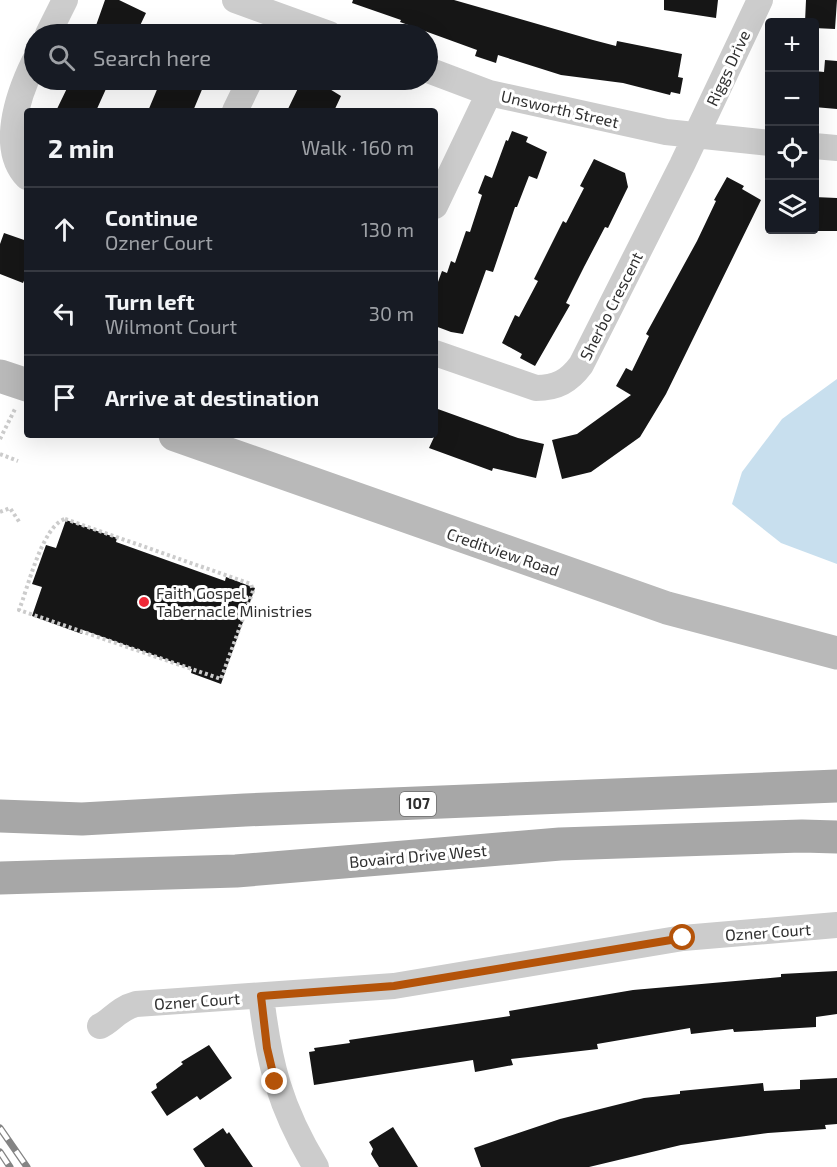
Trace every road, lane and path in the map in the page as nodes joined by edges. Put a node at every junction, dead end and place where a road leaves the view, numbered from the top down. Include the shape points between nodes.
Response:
1 (65, 0) edge
2 (234, 0) edge
3 (760, 0) edge
4 (53, 24) edge
5 (273, 24) edge
6 (438, 74) edge
7 (24, 82) edge
8 (245, 90) edge
9 (489, 93) junction
10 (236, 108) edge
11 (696, 135) junction
12 (765, 142) edge
13 (819, 146) edge
14 (837, 148) edge
15 (24, 174) edge
16 (438, 200) edge
17 (438, 355) edge
18 (0, 376) edge
19 (21, 397) edge
20 (184, 438) edge
21 (0, 439) edge
22 (0, 454) edge
23 (18, 461) dead end
24 (0, 512) edge
25 (20, 523) dead end
26 (48, 533) joint
27 (837, 653) edge
28 (837, 786) edge
29 (0, 816) edge
30 (837, 837) edge
31 (0, 878) edge
32 (837, 925) edge
33 (261, 996) junction
34 (100, 1026) dead end
35 (316, 1167) edge

1 - 4 street
2 - 5 street
3 - 11 street, Riggs Drive
6 - 9 street, Unsworth Street
7 - 15 street via 3,135 8,159
8 - 10 street
9 - 11 street, Unsworth Street via 666,132
9 - 16 street
11 - 12 street, Unsworth Street
11 - 17 street, Sherbo Crescent via 572,377 549,388 536,388
13 - 14 street
18 - 19 street
19 - 21 path
20 - 27 street, Creditview Road via 667,608
22 - 23 path
24 - 25 path via 10,508
26 - 26 path via 19,610 221,679 253,591 251,584 64,519
28 - 29 main road, 107 via 82,819
30 - 31 main road, Bovaird Drive West via 560,844 236,871
32 - 33 street, Ozner Court via 683,938 394,986
33 - 34 street, Ozner Court via 136,1004 121,1009
33 - 35 street via 275,1082 296,1135

